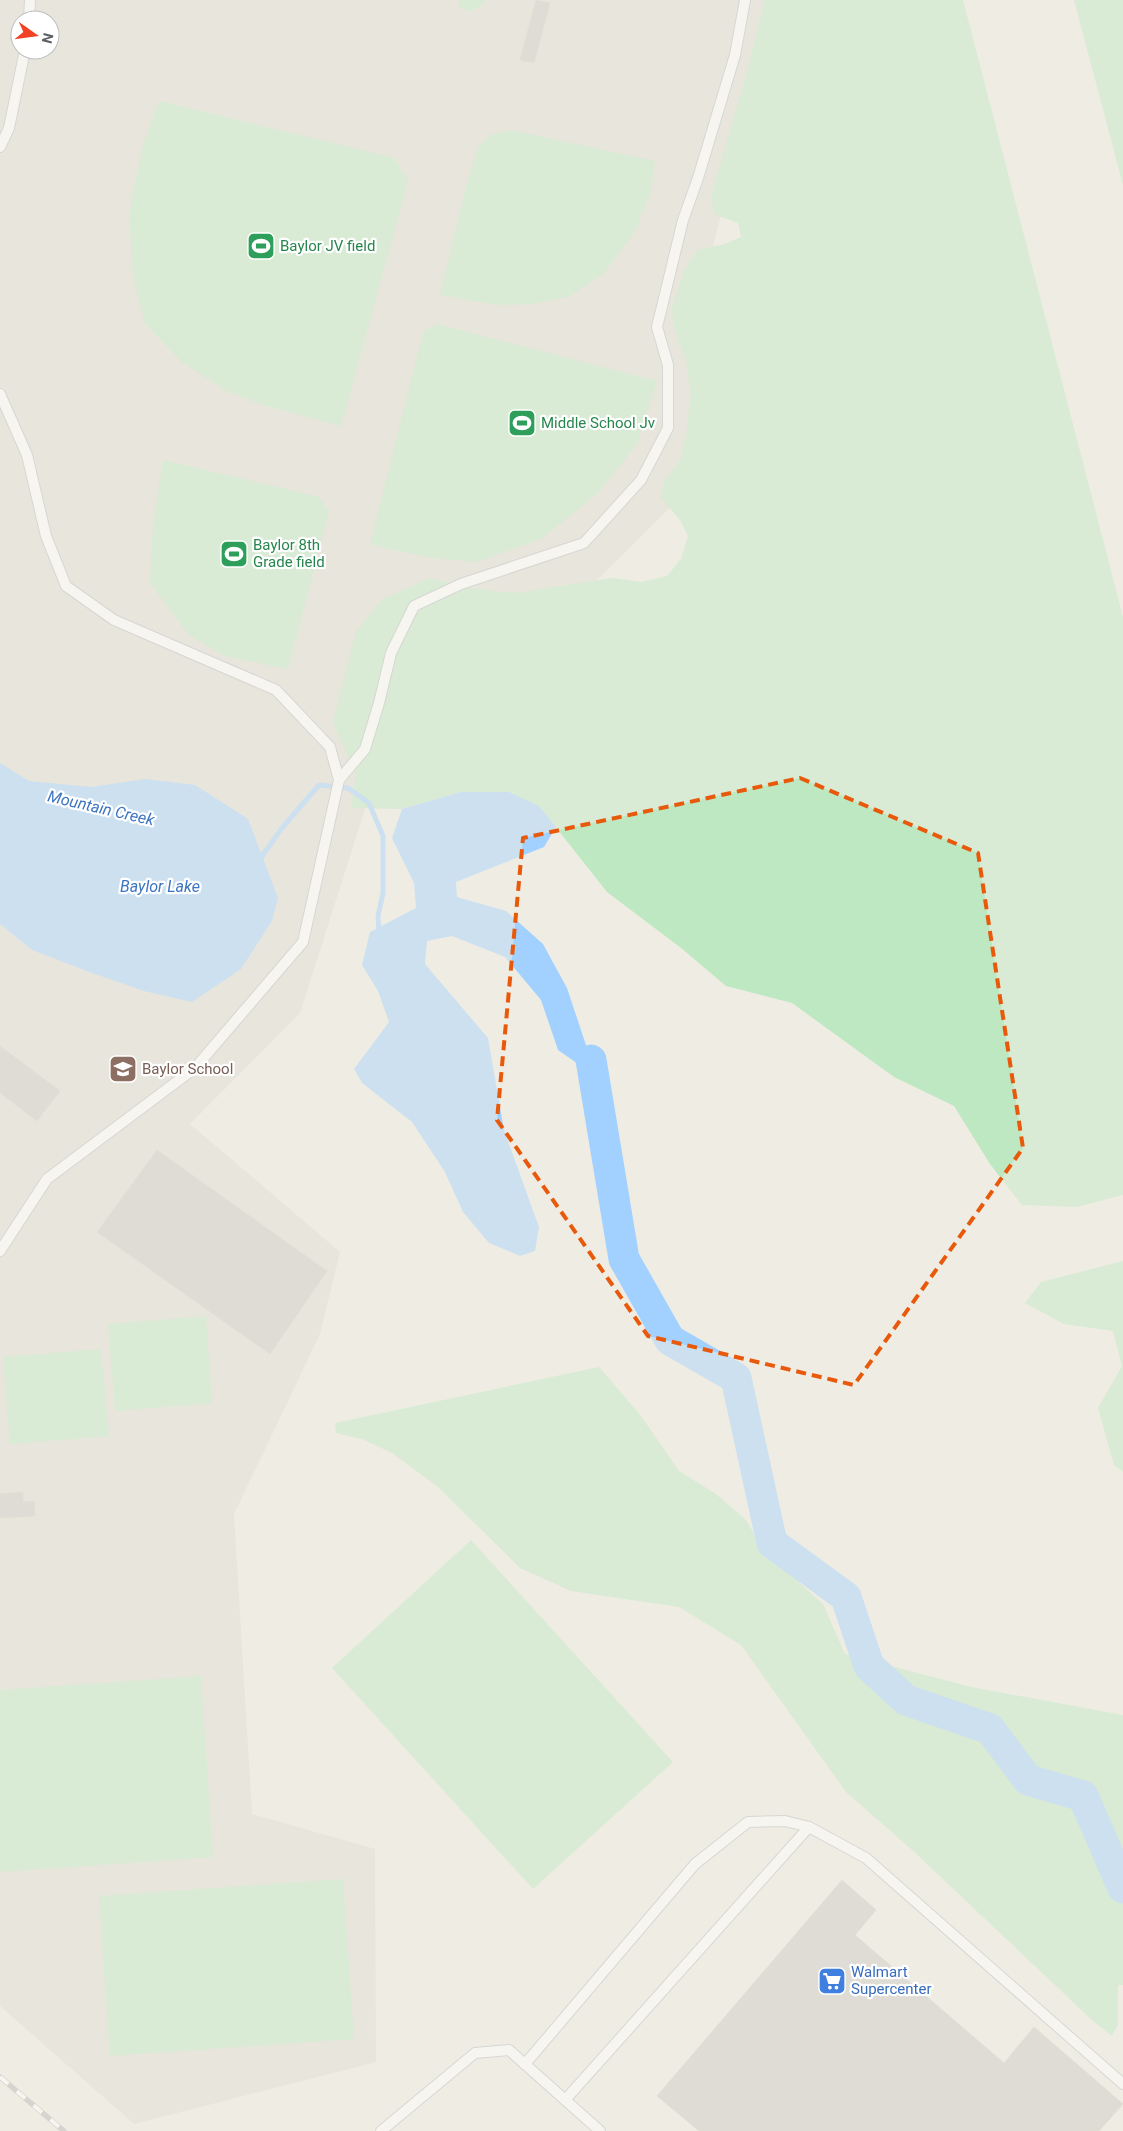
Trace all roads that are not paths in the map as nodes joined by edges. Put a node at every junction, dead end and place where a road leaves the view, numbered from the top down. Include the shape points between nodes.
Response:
1 (745, 0) edge
2 (23, 60) edge
3 (0, 146) edge
4 (0, 394) edge
5 (340, 780) junction
6 (0, 1251) edge
7 (809, 1827) junction
8 (525, 2064) junction
9 (1123, 2084) edge
10 (565, 2100) junction
11 (381, 2131) edge
12 (600, 2131) edge

1 - 5 lane via 735,55 683,220 658,327 668,365 668,428 641,480 584,543 461,584 414,606 391,653 365,749
2 - 3 lane via 9,128
4 - 5 lane via 27,455 46,536 66,586 114,620 276,690 330,747
5 - 6 lane via 303,942 195,1068 47,1179
7 - 8 lane via 785,1821 748,1822 695,1864
7 - 9 lane via 866,1858
7 - 10 lane
8 - 10 lane
8 - 11 lane via 509,2050 475,2053
10 - 12 lane

